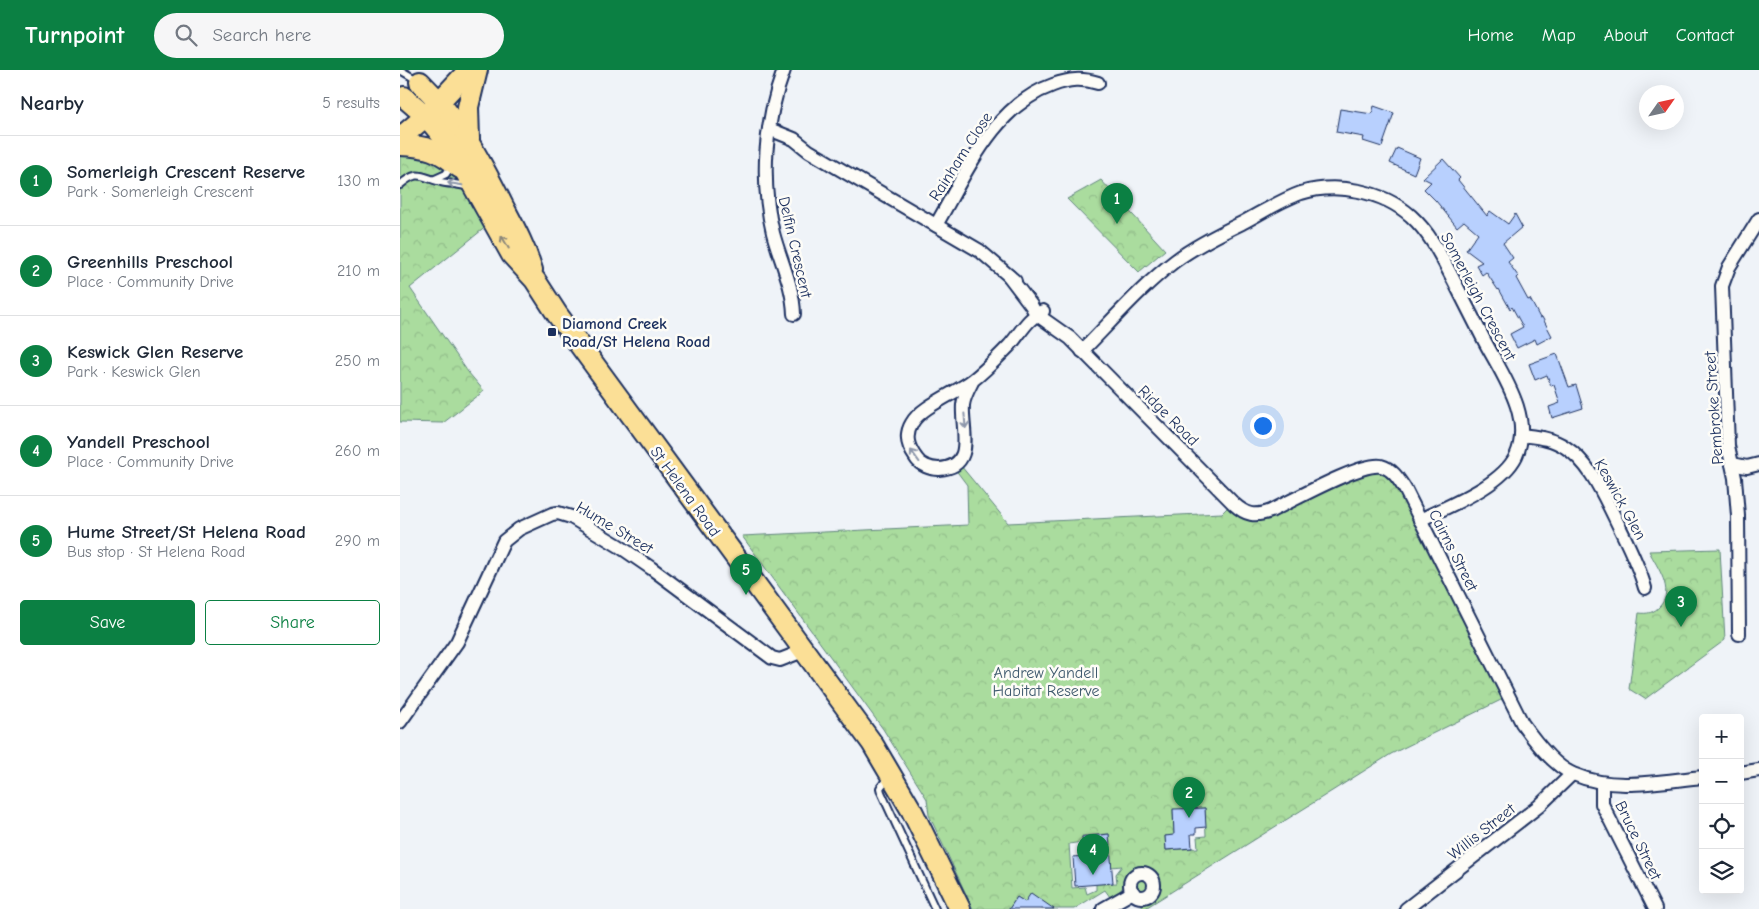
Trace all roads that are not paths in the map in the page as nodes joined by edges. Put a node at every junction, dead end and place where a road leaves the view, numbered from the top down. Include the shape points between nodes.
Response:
1 (400, 70) edge
2 (469, 70) edge
3 (477, 70) edge
4 (784, 70) edge
5 (426, 76) edge
6 (1098, 83) dead end
7 (401, 97) edge
8 (433, 108) junction
9 (769, 134) junction
10 (400, 138) edge
11 (469, 142) junction
12 (400, 145) edge
13 (452, 161) junction
14 (434, 179) junction
15 (472, 182) junction
16 (400, 185) edge
17 (1759, 219) edge
18 (936, 225) junction
19 (535, 280) junction
20 (794, 314) dead end
21 (1040, 315) junction
22 (1082, 351) junction
23 (973, 380) junction
24 (1521, 435) junction
25 (1732, 464) junction
26 (1759, 464) edge
27 (1246, 514) joint
28 (1420, 520) junction
29 (1646, 588) dead end
30 (1739, 634) dead end
31 (804, 651) junction
32 (400, 722) edge
33 (1759, 770) edge
34 (1744, 772) edge
35 (891, 773) junction
36 (1572, 774) junction
37 (1699, 777) edge
38 (1602, 783) junction
39 (1133, 892) dead end
40 (935, 909) edge
41 (960, 909) edge
42 (1103, 909) edge
43 (1406, 909) edge
44 (1655, 909) edge

1 - 5 lane
2 - 8 main road
3 - 11 main road via 468,107
4 - 9 street, Delfin Crescent
5 - 7 main road
5 - 8 main road, St Helena Road
6 - 18 street, Rainham Close via 1080,79 1057,83 1013,108 981,147
7 - 8 main road, St Helena Road
8 - 10 main road
8 - 11 main road, St Helena Road via 456,121
8 - 15 main road, St Helena Road via 447,140
9 - 18 street, Ridge Road via 809,151
9 - 20 street, Delfin Crescent via 766,162 769,208 790,286
11 - 19 main road, St Helena Road via 524,248
12 - 13 main road via 429,148
13 - 14 lane via 446,174
13 - 15 main road
15 -> 14 lane
14 - 16 lane via 416,175
19 -> 15 main road, St Helena Road via 512,255
17 - 25 street, Pembroke Street via 1728,267 1722,286 1728,446
18 - 21 street, Ridge Road via 980,251 1031,294
19 - 31 main road, St Helena Road
21 - 22 street, Ridge Road via 1058,322
21 - 23 street
22 - 24 street, Somerleigh Crescent via 1162,272 1200,245 1300,194 1324,189 1358,191 1372,194 1402,209 1434,243 1514,400
22 - 27 street, Ridge Road
23 -> 23 street via 964,398 966,443 962,456 957,462 942,468 929,468 918,462 907,440 912,421
24 - 28 street, Somerleigh Crescent via 1516,455 1500,476
24 - 29 street, Keswick Glen via 1558,442 1583,463 1636,560
25 - 26 street via 1747,467
25 - 30 street, Pembroke Street via 1738,516
27 - 28 street, Cairns Street via 1260,515 1356,470 1374,466 1386,468 1395,475
28 - 36 street, Cairns Street via 1522,723 1550,757
31 - 32 street, Hume Street via 780,660 772,658 619,546 571,517 552,514 519,528 504,541 458,642
31 - 35 main road, St Helena Road
33 - 34 street
35 - 40 lane via 880,788 881,792
35 - 41 main road, St Helena Road
36 - 38 street
36 - 43 street, Willis Street via 1539,806
37 - 38 street via 1635,784
38 - 44 street, Bruce Street via 1602,804
39 - 42 street

